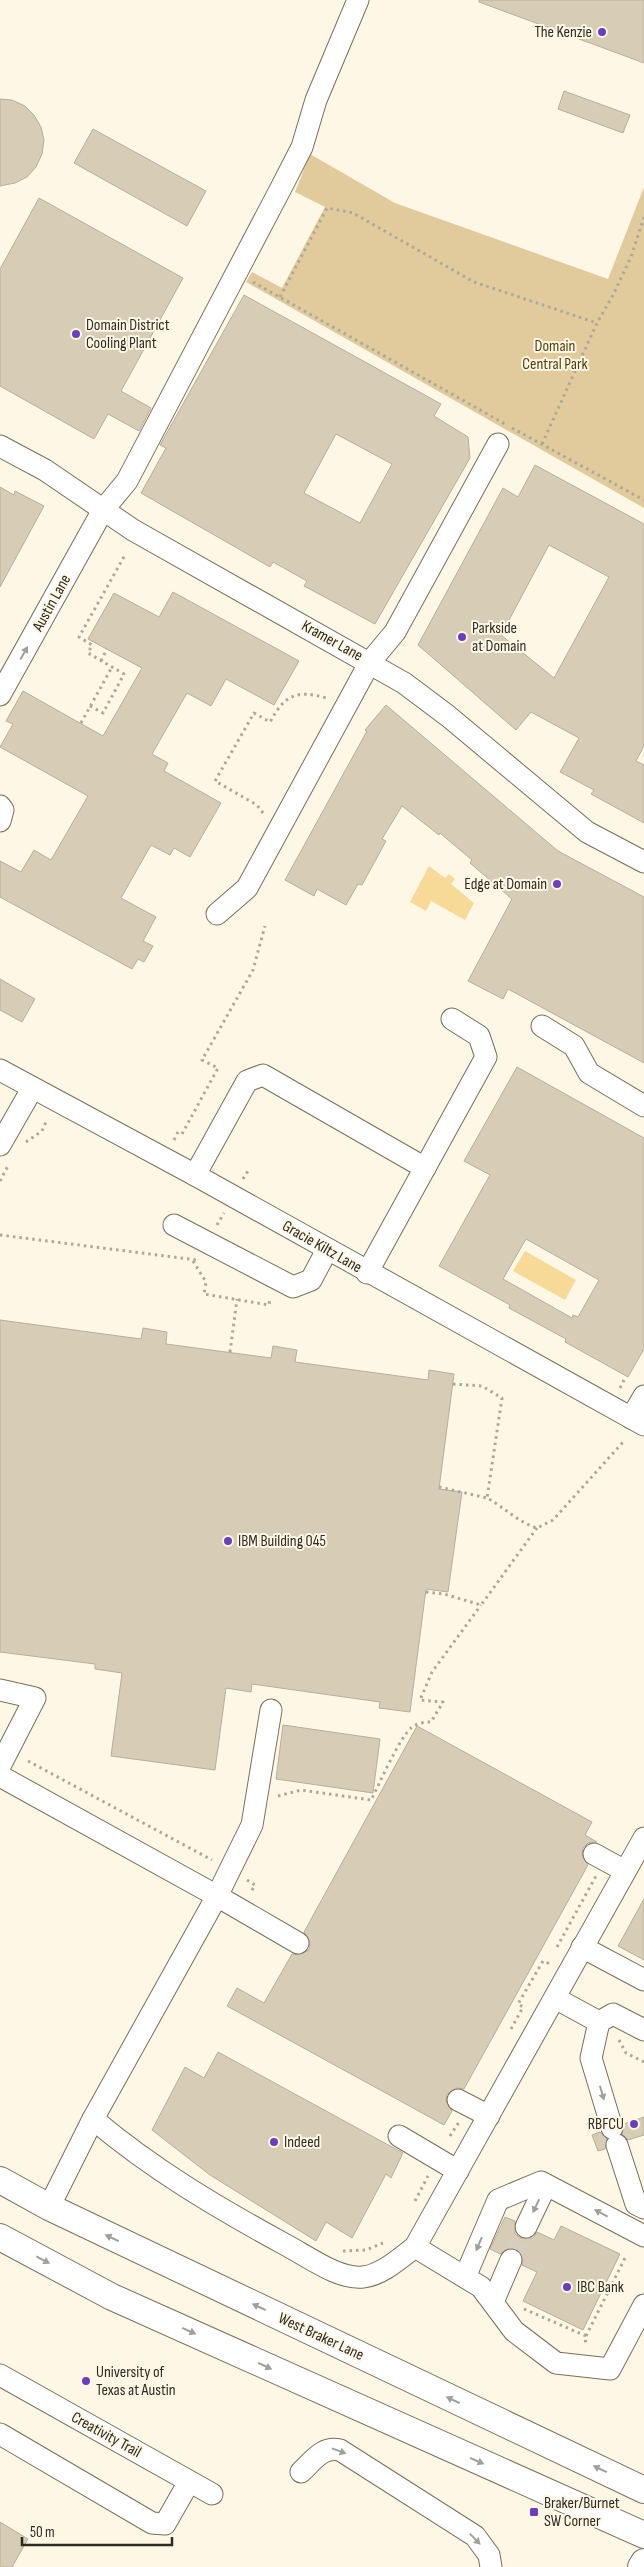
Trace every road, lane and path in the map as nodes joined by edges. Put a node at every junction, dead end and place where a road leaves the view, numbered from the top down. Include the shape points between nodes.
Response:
1 (358, 0) edge
2 (644, 217) edge
3 (250, 280) dead end
4 (280, 297) junction
5 (597, 323) junction
6 (498, 444) dead end
7 (542, 444) junction
8 (0, 446) edge
9 (644, 500) edge
10 (103, 510) junction
11 (125, 555) dead end
12 (107, 649) dead end
13 (101, 661) junction
14 (370, 662) junction
15 (112, 667) junction
16 (0, 695) edge
17 (326, 698) dead end
18 (90, 706) junction
19 (81, 724) dead end
20 (0, 806) edge
21 (263, 813) dead end
22 (0, 820) edge
23 (644, 862) edge
24 (217, 914) dead end
25 (265, 926) dead end
26 (452, 1019) dead end
27 (542, 1026) dead end
28 (0, 1070) edge
29 (32, 1088) junction
30 (644, 1106) edge
31 (182, 1134) dead end
32 (0, 1145) edge
33 (425, 1168) junction
34 (195, 1175) junction
35 (226, 1209) dead end
36 (174, 1225) dead end
37 (214, 1230) dead end
38 (0, 1236) edge
39 (327, 1250) junction
40 (199, 1256) dead end
41 (367, 1273) junction
42 (237, 1299) dead end
43 (230, 1352) dead end
44 (453, 1384) dead end
45 (644, 1396) edge
46 (637, 1421) edge
47 (624, 1441) dead end
48 (439, 1487) dead end
49 (487, 1498) junction
50 (538, 1528) junction
51 (426, 1592) dead end
52 (481, 1605) junction
53 (0, 1690) edge
54 (271, 1710) dead end
55 (28, 1761) dead end
56 (0, 1766) edge
57 (0, 1776) edge
58 (275, 1796) dead end
59 (644, 1838) edge
60 (599, 1857) joint
61 (213, 1860) dead end
62 (625, 1871) junction
63 (246, 1879) dead end
64 (217, 1896) junction
65 (247, 1901) dead end
66 (298, 1943) dead end
67 (582, 1947) junction
68 (644, 1980) edge
69 (555, 1998) junction
70 (599, 2022) junction
71 (644, 2030) edge
72 (509, 2033) dead end
73 (618, 2040) dead end
74 (644, 2062) edge
75 (463, 2102) joint
76 (489, 2116) junction
77 (93, 2119) junction
78 (398, 2136) dead end
79 (450, 2136) dead end
80 (431, 2171) dead end
81 (458, 2172) junction
82 (0, 2180) edge
83 (546, 2185) junction
84 (413, 2204) dead end
85 (49, 2208) junction
86 (644, 2208) edge
87 (526, 2227) tunnel mouth
88 (644, 2236) edge
89 (0, 2237) edge
90 (390, 2239) dead end
91 (415, 2247) junction
92 (334, 2250) dead end
93 (626, 2256) dead end
94 (511, 2260) tunnel mouth
95 (465, 2278) junction
96 (493, 2302) junction
97 (644, 2305) edge
98 (524, 2308) dead end
99 (586, 2336) junction
100 (584, 2354) dead end
101 (2, 2383) edge
102 (0, 2434) edge
103 (301, 2472) dead end
104 (189, 2482) junction
105 (644, 2490) edge
106 (212, 2494) dead end
107 (644, 2535) edge
108 (644, 2562) edge
109 (491, 2567) edge
110 (641, 2567) edge

1 - 10 street, Austin Lane via 316,100 298,155 127,481
2 - 5 path via 620,280
3 - 4 path
4 - 5 path via 327,208 353,213 474,282
4 - 7 path
5 - 7 path
6 - 14 street via 395,632
7 - 9 path
8 - 10 street, Kramer Lane via 45,470
10 - 14 street, Kramer Lane
16 -> 10 street, Austin Lane
11 - 13 path via 79,637 92,645 88,653
12 - 13 path
13 - 15 path
14 - 23 street, Kramer Lane via 442,711 587,832
14 - 24 street via 247,888
15 - 18 path
15 - 18 path via 124,674 103,713
17 - 21 path via 305,694 293,696 280,703 270,722 254,713 215,781 257,805
18 - 19 path
20 - 22 street via 3,810
25 - 31 path via 253,970 202,1060 218,1068
26 - 33 street via 479,1036 486,1057
27 - 30 street via 574,1046 589,1074
28 - 29 street, Gracie Kiltz Lane
29 - 32 street
29 - 34 street, Gracie Kiltz Lane
33 - 34 street via 264,1075 247,1081
33 - 41 street
34 - 39 street, Gracie Kiltz Lane
35 - 37 path
36 - 39 street via 293,1287 311,1280
38 - 40 path via 196,1261
39 - 41 street, Gracie Kiltz Lane
41 - 46 street, Gracie Kiltz Lane
42 - 43 path
44 - 49 path via 482,1386 502,1398
45 - 46 street
47 - 50 path via 553,1520
48 - 49 path
49 - 50 path via 528,1526
50 - 52 path
51 - 52 path
52 - 58 path via 432,1672 420,1700 443,1702 431,1722 412,1727 404,1737 370,1800 301,1790
53 - 56 street via 35,1698
54 - 64 street via 252,1825
55 - 61 path
57 - 64 street
59 - 62 street
60 - 62 street
60 - 72 path via 548,1963 543,1961 518,2004 523,2007
62 - 67 street
63 - 65 path via 255,1885
64 - 66 street
64 - 77 street
67 - 68 street
67 - 69 street
69 - 70 street
69 - 76 street
70 - 71 street via 613,2014
70 -> 86 street via 591,2058 636,2204
73 - 74 path via 626,2053
75 - 76 street
75 - 79 path
76 - 81 street
77 - 85 street
77 - 91 street via 123,2145 207,2202 336,2273 362,2277 389,2266
78 - 81 street
80 - 84 path
81 - 91 street
82 - 85 main road, West Braker Lane
83 -> 87 street
88 -> 83 street
83 -> 95 street via 541,2182 498,2200
105 -> 85 main road, West Braker Lane
89 -> 107 main road via 112,2297
90 - 92 path via 366,2250
91 - 95 street
93 - 99 path
94 - 96 street
95 - 96 street via 481,2287
96 - 97 street via 514,2331 556,2363 610,2369
98 - 99 path
99 - 100 path
101 - 104 street, Creativity Trail
102 - 104 street via 152,2523 165,2524
103 -> 109 street via 323,2450 340,2450 475,2536 489,2555
104 - 106 street, Creativity Trail
108 - 110 main road

